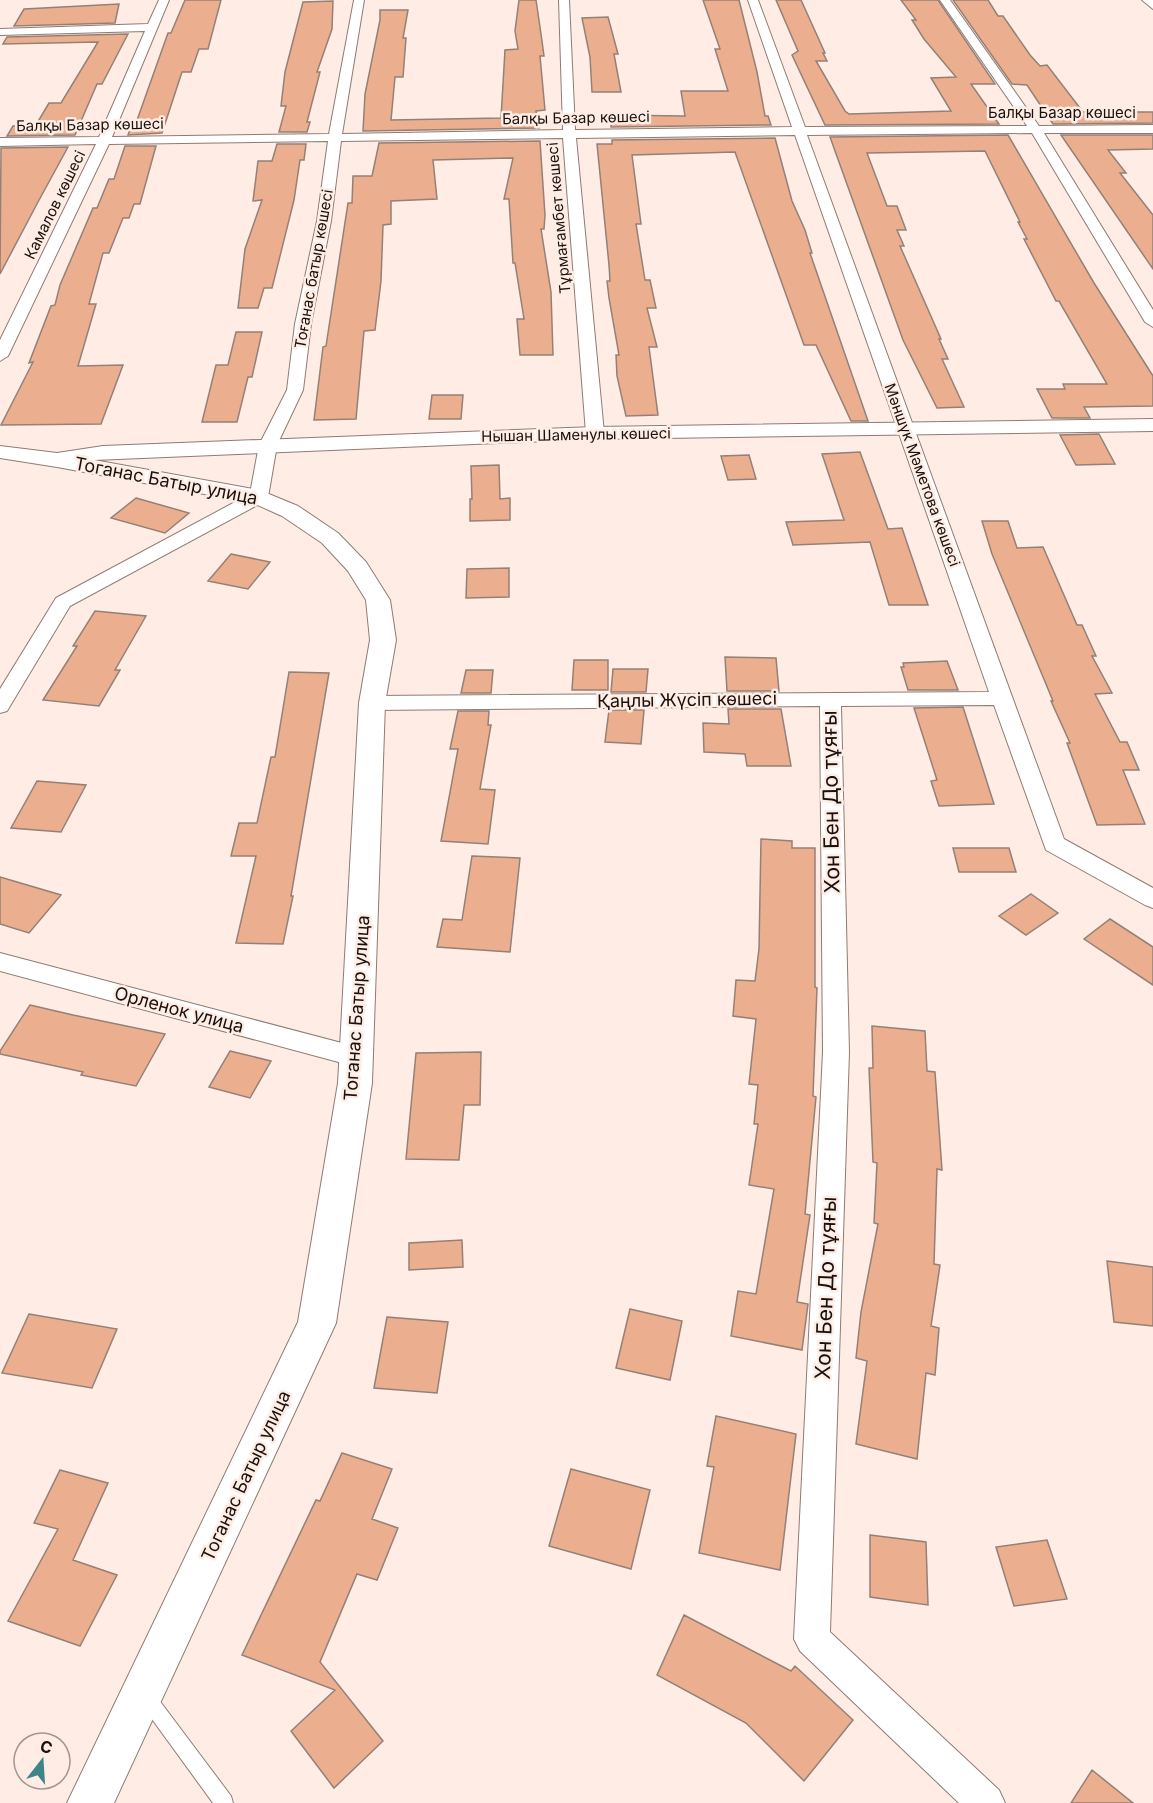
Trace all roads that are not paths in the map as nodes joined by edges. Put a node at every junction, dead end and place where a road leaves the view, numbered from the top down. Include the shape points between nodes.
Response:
1 (164, 0) edge
2 (359, 0) edge
3 (564, 0) edge
4 (753, 0) edge
5 (945, 0) edge
6 (1147, 0) edge
7 (1153, 6) edge
8 (154, 27) junction
9 (0, 32) edge
10 (1153, 129) edge
11 (1036, 130) junction
12 (800, 131) junction
13 (569, 135) junction
14 (336, 138) junction
15 (104, 141) junction
16 (0, 142) edge
17 (1153, 322) edge
18 (0, 356) edge
19 (1153, 425) edge
20 (906, 430) junction
21 (595, 433) junction
22 (268, 445) junction
23 (0, 452) edge
24 (57, 460) junction
25 (259, 497) junction
26 (830, 698) junction
27 (1002, 698) junction
28 (372, 703) junction
29 (0, 706) edge
30 (1153, 899) edge
31 (0, 962) edge
32 (357, 1057) junction
33 (143, 1692) junction
34 (90, 1803) edge
35 (224, 1803) edge
36 (986, 1803) edge

1 - 8 street, Камалов көшесі
2 - 14 street, Тоғанас батыр көшесі
3 - 13 street, Тұрмағамбет көшесі
4 - 12 street, Мәншүк Мәметова көшесі
5 - 11 street
6 - 7 street
8 - 9 street
8 - 15 street, Камалов көшесі
10 - 11 street, Балқы Базар көшесі
11 - 12 street, Балқы Базар көшесі
11 - 17 street
12 - 13 street, Балқы Базар көшесі
12 - 20 street, Мәншүк Мәметова көшесі
13 - 14 street, Балқы Базар көшесі
13 - 21 street, Тұрмағамбет көшесі
14 - 15 street, Балқы Базар көшесі
14 - 22 street, Тоғанас батыр көшесі via 295,390
15 - 16 street, Балқы Базар көшесі
15 - 18 street, Камалов көшесі
19 - 20 street, Нышан Шаменулы көшесі
20 - 21 street, Нышан Шаменулы көшесі
20 - 27 street, Мәншүк Мәметова көшесі
21 - 22 street, Нышан Шаменулы көшесі
22 - 24 street, Нышан Шаменулы көшесі via 103,453
22 - 25 street, Тоғанас батыр көшесі
23 - 24 street, Нышан Шаменулы көшесі
24 - 25 street, Тоганас Батыр улица
25 - 28 street, Тоганас Батыр улица via 290,511 330,538 358,567 378,600 383,640
25 - 29 street via 63,602
26 - 27 street, Қаңлы Жүсіп көшесі
26 - 28 street, Қаңлы Жүсіп көшесі
26 - 36 street, Хон Бен До тұяғы via 836,1052 812,1639
27 - 30 street, Мәншүк Мәметова көшесі via 1054,844
28 - 32 street, Тоганас Батыр улица
31 - 32 street, Орленок улица
32 - 33 street, Тоганас Батыр улица via 316,1323
33 - 34 street, Тоганас Батыр улица
33 - 35 lane

